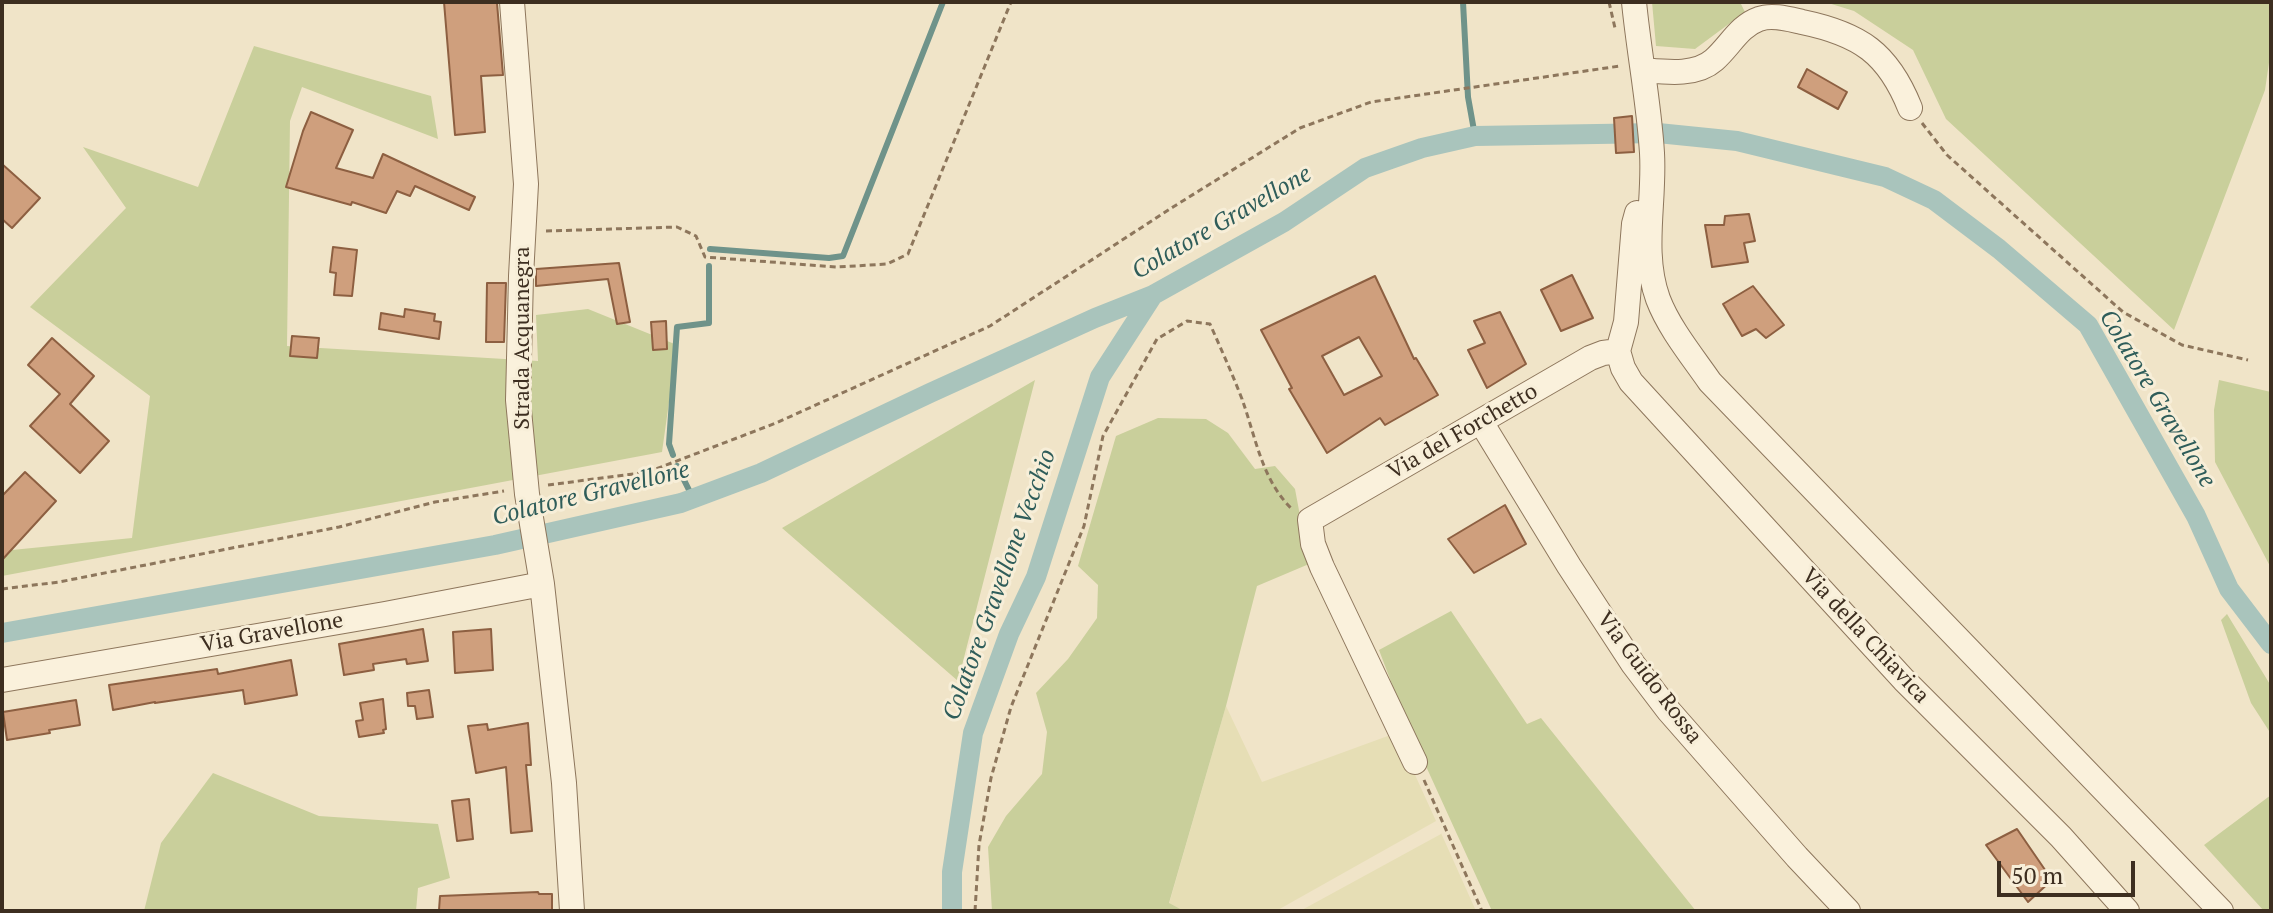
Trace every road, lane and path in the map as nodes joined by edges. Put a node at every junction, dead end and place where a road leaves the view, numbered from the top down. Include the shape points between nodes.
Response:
1 (512, 2) edge
2 (1011, 2) edge
3 (1634, 2) edge
4 (1643, 66) junction
5 (1910, 108) joint
6 (1652, 156) junction
7 (523, 232) junction
8 (1618, 351) junction
9 (2248, 360) dead end
10 (1481, 422) junction
11 (528, 491) junction
12 (1310, 520) junction
13 (542, 584) junction
14 (2, 589) edge
15 (2, 680) edge
16 (1415, 762) joint
17 (572, 911) edge
18 (975, 911) edge
19 (1482, 911) edge
20 (1848, 911) edge
21 (2127, 911) edge
22 (2221, 911) edge

1 - 7 street, Strada Acquanegra via 526,184
2 - 7 path via 908,254 887,264 837,267 705,257 696,236 677,227
3 - 4 street
4 - 5 street via 1681,73 1712,62 1738,32 1760,18 1783,18 1827,27 1873,51 1889,66
4 - 6 street
4 - 11 path via 1371,102 1300,128 990,326 776,423 648,472
5 - 9 path via 1947,155 2123,312 2182,345
6 - 8 street via 1634,224 1626,322
6 - 22 street via 1649,243 1658,299 1710,382
7 - 11 street, Strada Acquanegra via 518,400
8 - 10 street, Via del Forchetto via 1590,358
8 - 21 street, Via della Chiavica via 1631,382 1904,680
10 - 12 street, Via del Forchetto
10 - 20 street, Via Guido Rossa via 1569,566 1668,710
11 - 13 street, Strada Acquanegra
11 - 14 path via 435,502 339,527
12 - 16 street via 1322,567
12 - 18 path via 1282,499 1265,471 1210,324 1187,321 1157,339 1103,436 1084,526 1011,707 979,845
13 - 15 street, Via Gravellone
13 - 17 street, Strada Acquanegra
16 - 19 path

